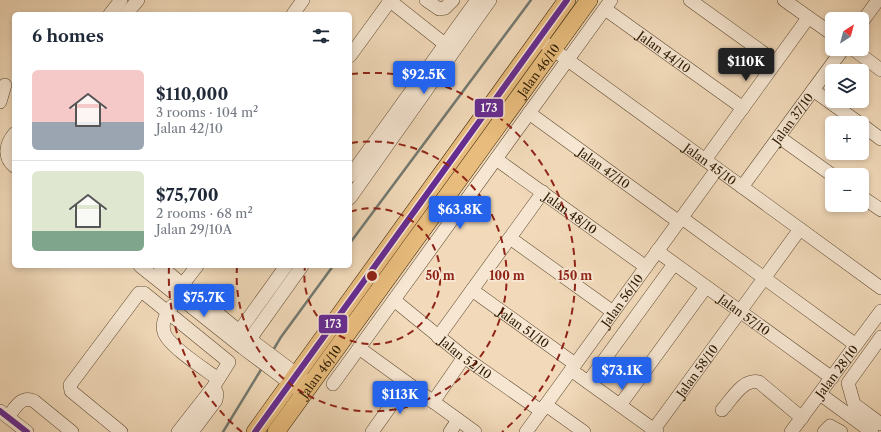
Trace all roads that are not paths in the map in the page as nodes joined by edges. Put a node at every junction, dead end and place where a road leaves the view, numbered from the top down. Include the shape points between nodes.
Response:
1 (121, 0) edge
2 (138, 0) edge
3 (303, 0) edge
4 (426, 0) edge
5 (453, 0) edge
6 (490, 0) edge
7 (568, 0) edge
8 (589, 0) edge
9 (690, 0) edge
10 (784, 0) edge
11 (880, 0) edge
12 (389, 1) edge
13 (475, 1) edge
14 (608, 4) edge
15 (112, 12) edge
16 (128, 12) edge
17 (294, 12) edge
18 (869, 13) edge
19 (808, 18) junction
20 (825, 29) edge
21 (540, 39) junction
22 (449, 48) junction
23 (553, 50) junction
24 (352, 53) edge
25 (837, 56) edge
26 (862, 56) edge
27 (567, 61) junction
28 (776, 62) junction
29 (881, 70) edge
30 (5, 85) dead end
31 (813, 90) junction
32 (0, 102) edge
33 (742, 108) junction
34 (529, 113) junction
35 (849, 116) edge
36 (869, 130) edge
37 (12, 136) edge
38 (779, 136) junction
39 (881, 139) edge
40 (3, 146) edge
41 (496, 159) junction
42 (705, 160) junction
43 (12, 164) edge
44 (717, 169) junction
45 (825, 170) edge
46 (352, 173) edge
47 (742, 187) junction
48 (543, 192) junction
49 (352, 195) edge
50 (869, 202) edge
51 (881, 210) edge
52 (680, 220) junction
53 (800, 229) junction
54 (510, 238) junction
55 (657, 251) junction
56 (674, 264) junction
57 (646, 267) junction
58 (142, 268) edge
59 (163, 268) edge
60 (195, 268) edge
61 (285, 268) edge
62 (300, 268) edge
63 (764, 278) junction
64 (183, 284) junction
65 (706, 287) junction
66 (881, 288) edge
67 (472, 290) junction
68 (182, 300) junction
69 (394, 300) junction
70 (613, 312) junction
71 (740, 312) junction
72 (167, 317) junction
73 (879, 319) edge
74 (438, 337) junction
75 (881, 337) edge
76 (241, 340) junction
77 (856, 345) junction
78 (359, 348) junction
79 (464, 357) junction
80 (845, 360) junction
81 (573, 367) junction
82 (857, 369) junction
83 (832, 378) junction
84 (293, 379) junction
85 (588, 382) junction
86 (216, 383) junction
87 (407, 383) junction
88 (333, 384) dead end
89 (307, 389) junction
90 (820, 394) junction
91 (433, 402) junction
92 (620, 405) junction
93 (544, 408) junction
94 (722, 410) dead end
95 (4, 414) edge
96 (802, 418) junction
97 (458, 420) junction
98 (881, 424) edge
99 (282, 430) edge
100 (654, 431) edge
101 (27, 432) edge
102 (72, 432) edge
103 (121, 432) edge
104 (178, 432) edge
105 (192, 432) edge
106 (255, 432) edge
107 (372, 432) edge
108 (450, 432) edge
109 (475, 432) edge
110 (526, 432) edge
111 (584, 432) edge
112 (791, 432) edge
113 (824, 432) edge
114 (841, 432) edge
115 (872, 432) edge

1 - 15 street
2 - 16 street
3 - 17 street
4 - 5 street via 439,9 445,8
6 - 22 street
7 - 21 main road, Jalan 46/10
8 - 23 main road, Jalan 46/10
9 - 28 street
10 - 19 street
11 - 18 street
12 - 22 street
12 - 24 street
13 - 22 street
14 - 27 street, Jalan 46/10
14 - 33 street, Jalan 44/10
19 - 20 street
19 - 28 street
21 - 23 street, Jalan 45/10
21 - 84 main road, Jalan 46/10
22 - 46 street
22 - 49 street
23 - 27 street, Jalan 45/10
23 - 89 main road, Jalan 46/10
25 - 31 street, Jalan 37/10
26 - 29 street
27 - 34 street, Jalan 46/10
27 - 42 street, Jalan 45/10
28 - 33 street
30 - 32 street
31 - 35 street
31 - 38 street, Jalan 37/10
33 - 42 street
34 - 41 street, Jalan 46/10
34 - 52 street, Jalan 47/10
36 - 39 street
37 - 40 street
38 - 45 street
38 - 47 street, Jalan 37/10
40 - 43 street
41 - 48 street, Jalan 48/10
41 - 69 street, Jalan 46/10
42 - 44 street, Jalan 45/10
44 - 47 street, Jalan 45/10
44 - 52 street, Jalan 56/10
47 - 53 street, Jalan 45/10
48 - 54 street
48 - 57 street, Jalan 48/10
50 - 51 street
52 - 55 street, Jalan 56/10
52 - 63 street, Jalan 47/10
53 - 63 street, Jalan 58/10
53 - 66 street, Jalan 45/10
54 - 67 street
54 - 70 street
55 - 56 street, Jalan 57/10
55 - 57 street, Jalan 56/10
56 - 65 street, Jalan 57/10
56 - 85 street, Jalan 56/10
57 - 70 street, Jalan 56/10
58 - 68 street
59 - 64 street
60 - 64 street
61 - 76 street
62 - 76 street
63 - 71 street, Jalan 58/10
63 - 77 street, Jalan 47/10
64 - 76 street
65 - 71 street, Jalan 57/10
65 - 92 street
67 - 74 street
67 - 81 street, Jalan 51/10
68 - 72 street
68 - 76 street
69 - 74 street, Jalan 52/10
69 - 78 street, Jalan 46/10
70 - 81 street, Jalan 56/10
71 - 83 street, Jalan 57/10
71 - 100 street, Jalan 58/10
72 - 86 street via 164,333 169,341
72 - 86 street via 228,359 229,364
72 - 103 street via 144,293 139,293 70,385 71,390
73 - 77 street, Jalan 28/10
74 - 79 street, Jalan 52/10
75 - 82 street
76 - 84 street
77 - 80 street, Jalan 28/10
78 - 87 street
78 - 88 street, Jalan 46/10
79 - 91 street
79 - 93 street, Jalan 52/10
80 - 82 street
80 - 83 street, Jalan 28/10
81 - 85 street, Jalan 58/10
81 - 93 street, Jalan 56/10
82 - 98 street via 848,383 854,404
83 - 90 street, Jalan 28/10
84 - 89 street
84 - 106 main road, Jalan 46/10
85 - 92 street, Jalan 58/10
86 - 104 street
86 - 105 street via 216,400
87 - 91 street
87 - 107 street
89 - 99 main road, Jalan 46/10
90 - 96 street, Jalan 28/10
90 - 115 street
91 - 97 street
92 - 100 street, Jalan 58/10
93 - 110 street, Jalan 56/10
93 - 111 street, Jalan 52/10
94 - 96 street via 745,383 752,380 759,382
95 - 101 street
95 - 102 street via 21,400 27,399 34,401
96 - 112 street, Jalan 28/10
97 - 108 street
97 - 109 street
113 - 114 street via 830,426

